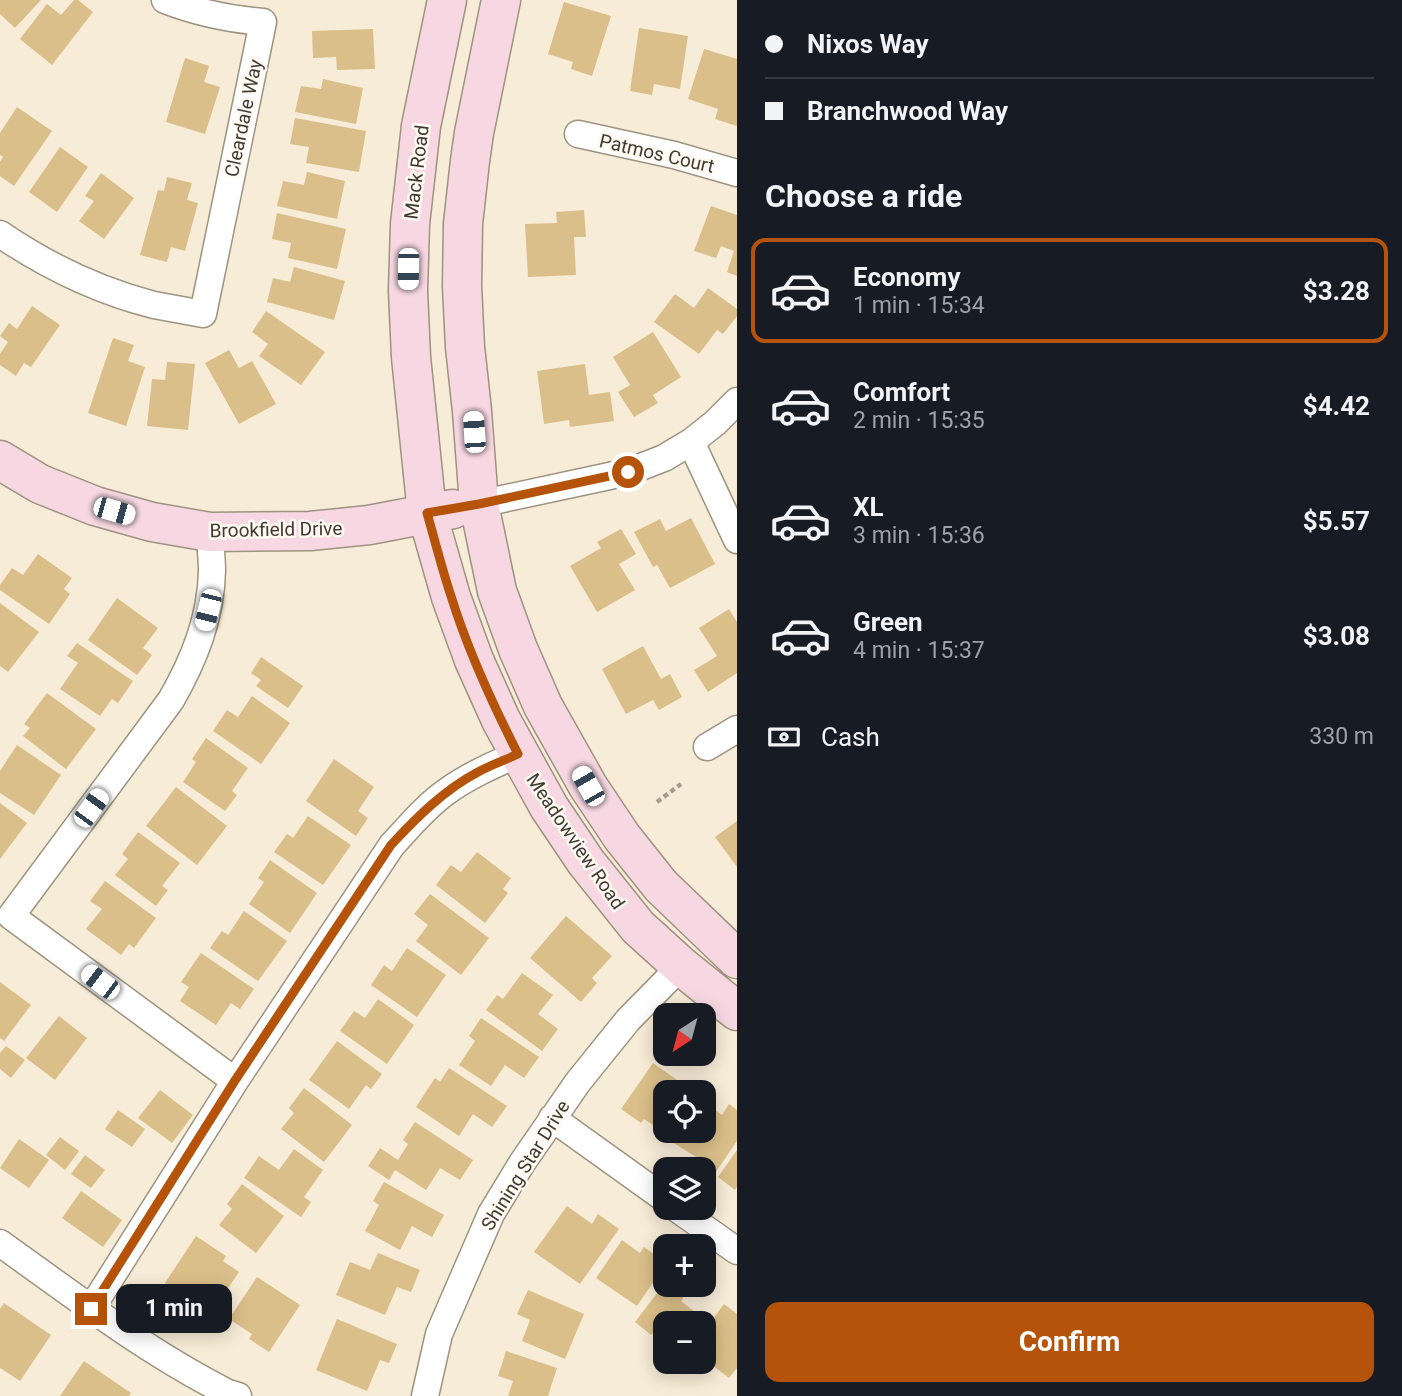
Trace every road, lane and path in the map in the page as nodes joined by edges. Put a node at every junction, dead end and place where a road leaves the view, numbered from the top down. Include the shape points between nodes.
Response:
1 (165, 0) edge
2 (447, 0) edge
3 (501, 0) edge
4 (578, 134) dead end
5 (737, 173) edge
6 (0, 234) edge
7 (737, 401) edge
8 (691, 442) junction
9 (0, 461) edge
10 (479, 504) junction
11 (427, 513) junction
12 (210, 532) junction
13 (737, 540) edge
14 (737, 729) edge
15 (706, 747) dead end
16 (518, 754) junction
17 (681, 784) dead end
18 (657, 802) dead end
19 (737, 959) edge
20 (681, 966) junction
21 (737, 1011) edge
22 (234, 1082) junction
23 (552, 1118) junction
24 (653, 1190) edge
25 (693, 1220) edge
26 (0, 1243) edge
27 (737, 1251) edge
28 (91, 1309) junction
29 (188, 1385) edge
30 (238, 1396) edge
31 (425, 1396) edge

1 - 6 street, Cleardale Way via 229,19 263,22 203,314 109,291 65,272
2 - 11 main road, Mack Road via 421,126 410,225 411,357
3 - 10 main road via 474,132 463,224 465,347
4 - 5 street, Patmos Court
7 - 8 street
8 - 10 street via 628,472
8 - 13 street
9 - 12 main road, Brookfield Drive via 40,484 95,506
10 - 11 main road, Brookfield Drive
10 - 19 main road via 497,592 559,736 622,837 661,886
11 - 12 main road, Brookfield Drive via 310,531
11 - 16 main road, Meadowview Road via 474,660
12 - 22 street via 208,610 186,674 11,916
14 - 15 street
16 - 20 main road, Meadowview Road via 586,862 638,927
16 - 22 street via 446,792 391,845
17 - 18 path
20 - 21 main road, Meadowview Road
20 - 23 street, Shining Star Drive via 628,1020
22 - 28 street
23 - 24 street
23 - 31 street, Shining Star Drive via 491,1214 439,1334
25 - 27 street
26 - 28 street
28 - 29 street
29 - 30 street

